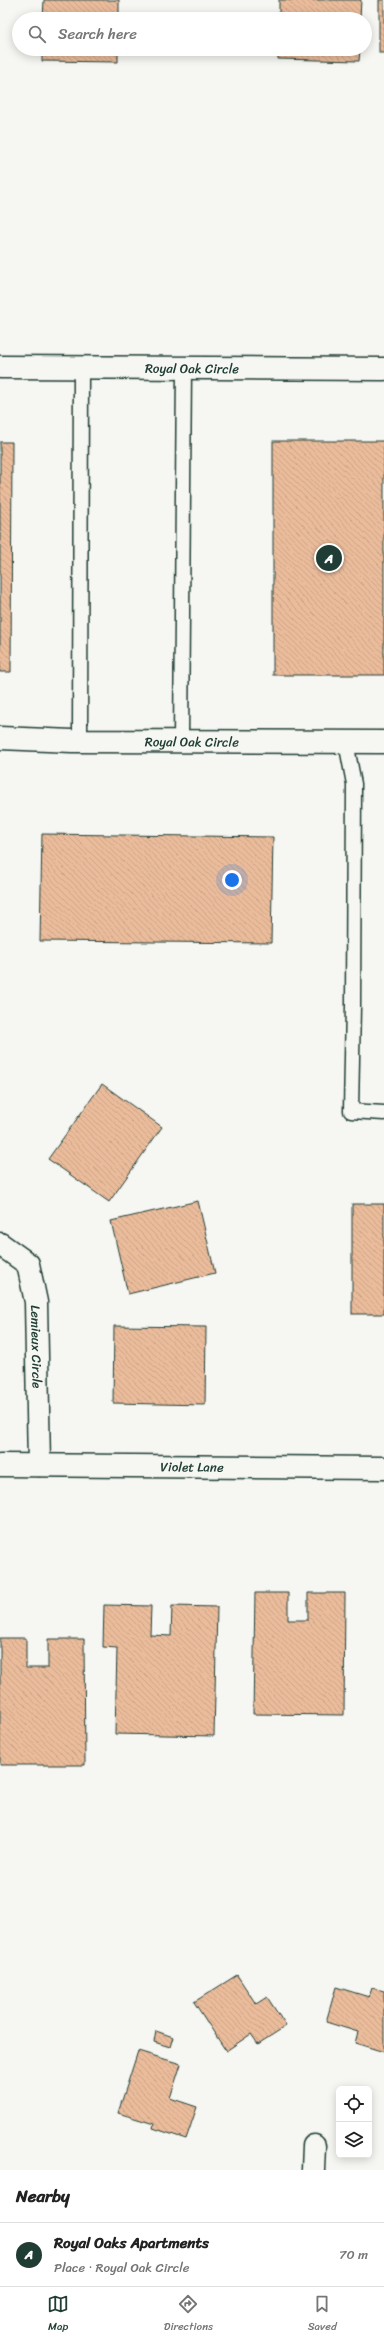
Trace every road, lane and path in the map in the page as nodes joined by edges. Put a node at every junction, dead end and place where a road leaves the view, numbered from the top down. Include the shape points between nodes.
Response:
1 (0, 367) edge
2 (81, 367) junction
3 (184, 367) junction
4 (384, 369) edge
5 (0, 738) edge
6 (80, 741) junction
7 (181, 741) junction
8 (346, 742) junction
9 (384, 742) edge
10 (384, 1113) edge
11 (0, 1244) edge
12 (0, 1465) edge
13 (39, 1465) junction
14 (384, 1468) edge
15 (314, 2146) dead end
16 (313, 2170) edge

1 - 2 street, Royal Oak Circle
2 - 3 street, Royal Oak Circle
2 - 6 lane
3 - 4 street, Royal Oak Circle
3 - 7 lane
5 - 6 street, Royal Oak Circle
6 - 7 street, Royal Oak Circle
7 - 8 street, Royal Oak Circle
8 - 9 street, Royal Oak Circle
8 - 10 lane via 354,784 351,1111
11 - 13 street, Lemieux Circle via 28,1264 36,1302
12 - 13 street, Violet Lane
13 - 14 street, Violet Lane
15 - 16 street

